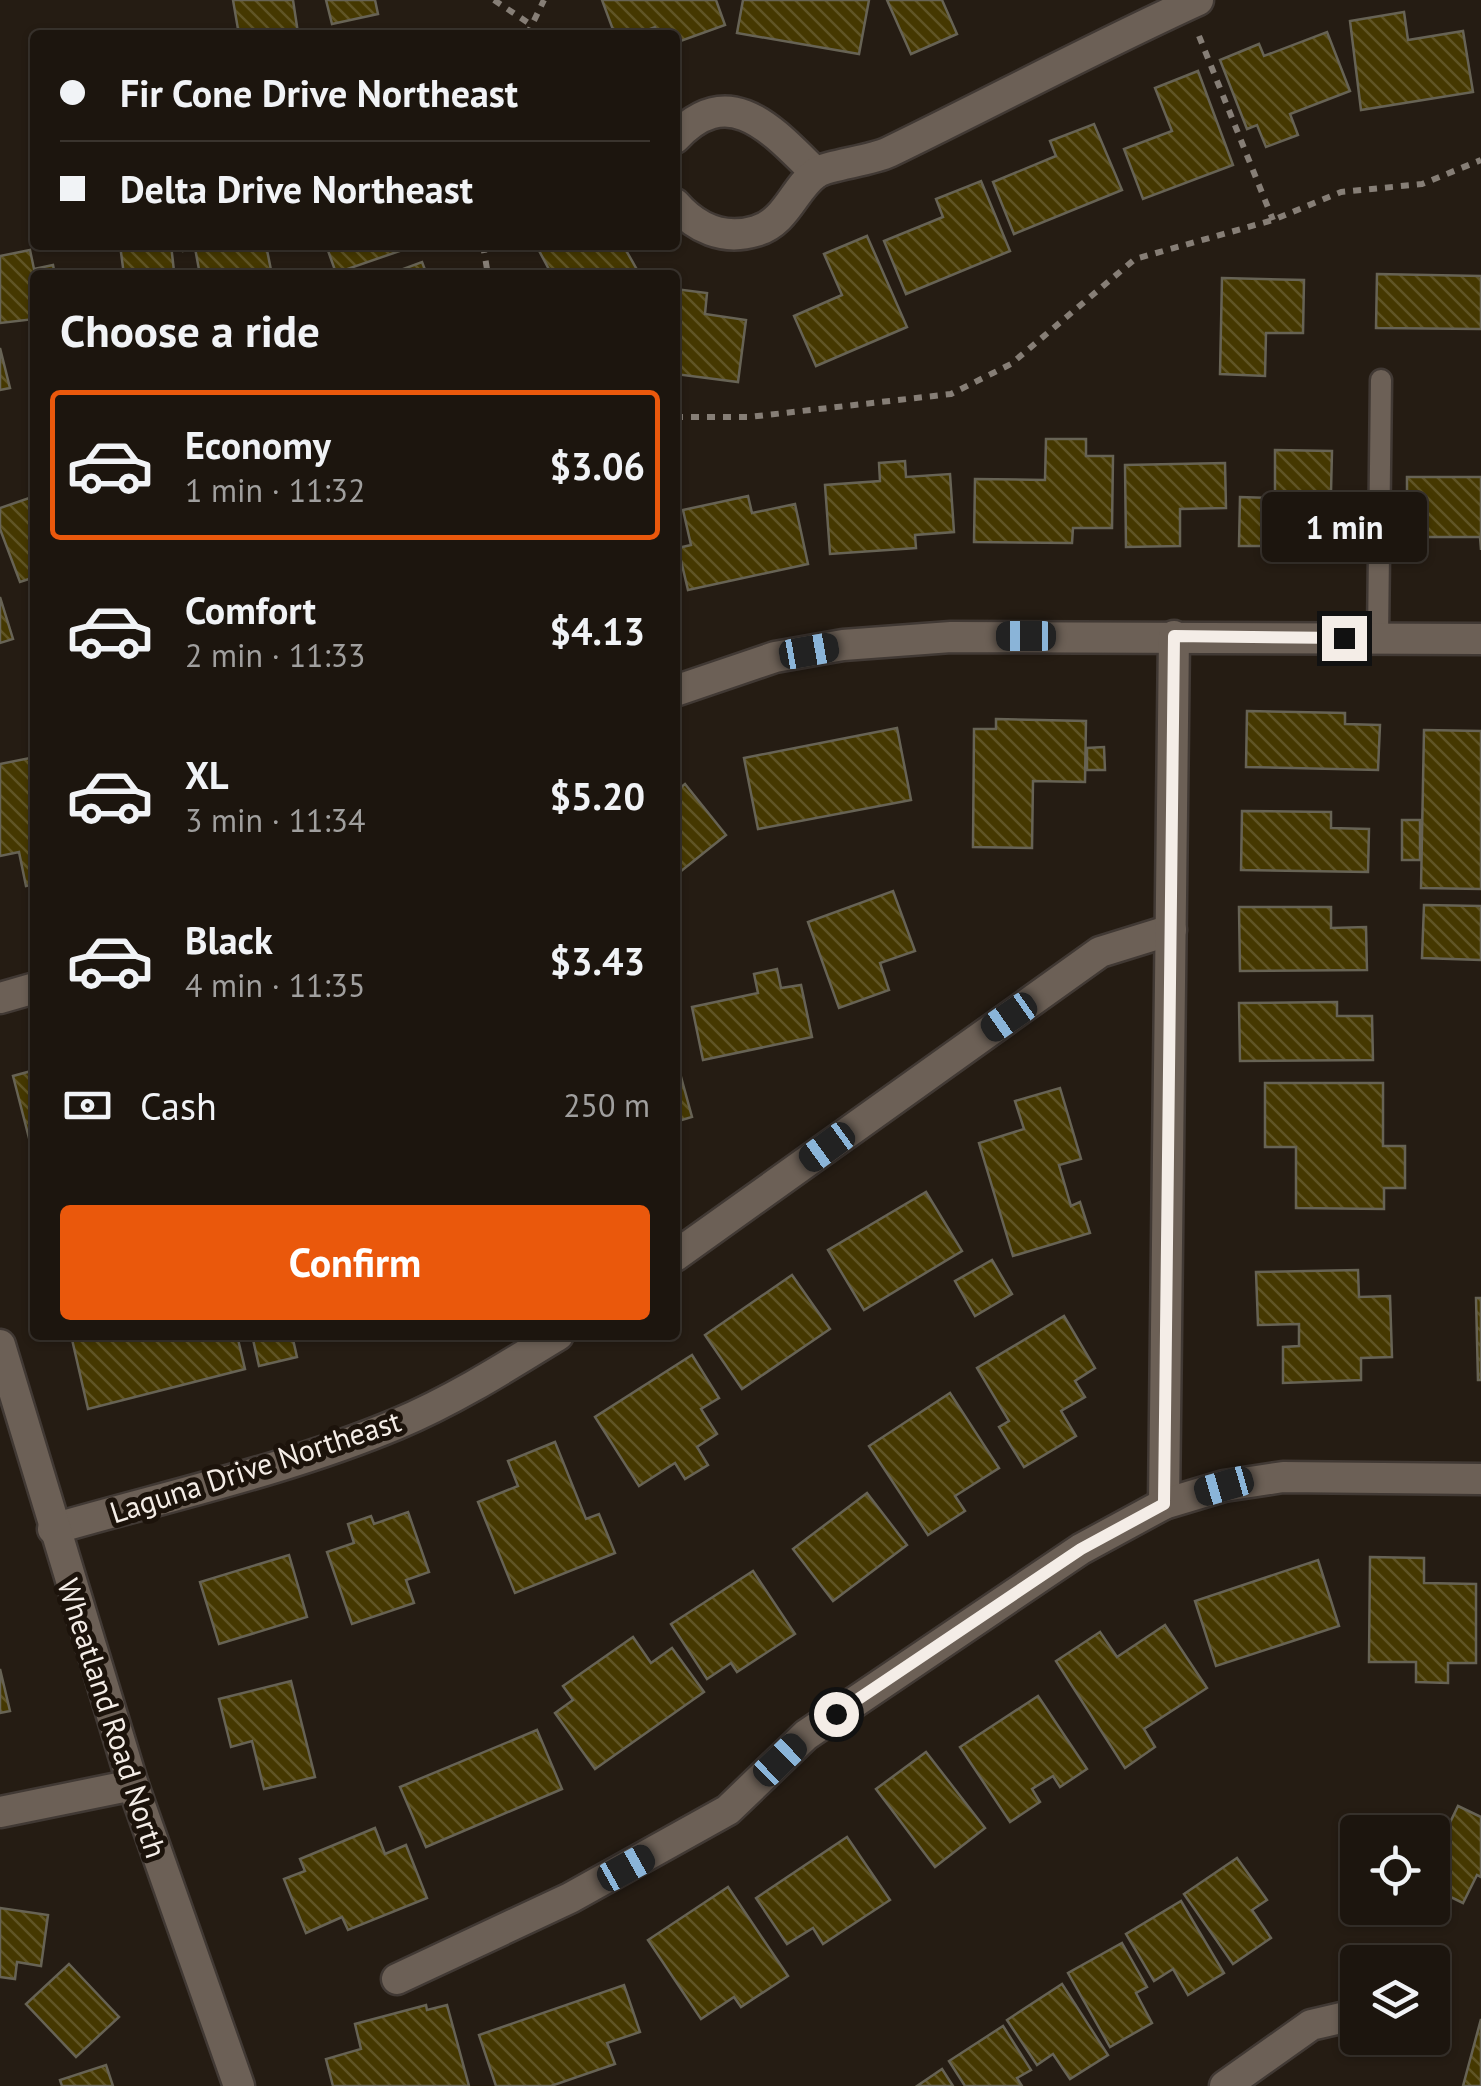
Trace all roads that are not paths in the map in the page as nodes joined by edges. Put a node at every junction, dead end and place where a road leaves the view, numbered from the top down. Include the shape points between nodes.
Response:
1 (1187, 5) edge
2 (680, 134) edge
3 (816, 173) junction
4 (680, 209) edge
5 (1381, 380) dead end
6 (1174, 636) junction
7 (1378, 638) junction
8 (1481, 640) edge
9 (680, 689) edge
10 (1171, 930) junction
11 (30, 989) edge
12 (0, 998) edge
13 (680, 1252) edge
14 (550, 1340) edge
15 (0, 1346) edge
16 (1481, 1479) edge
17 (1164, 1504) junction
18 (53, 1529) junction
19 (133, 1785) junction
20 (0, 1812) edge
21 (397, 1979) dead end
22 (1340, 2018) edge
23 (239, 2086) edge
24 (1225, 2086) edge

1 - 3 street via 887,152
2 - 3 street via 704,115 726,110 756,118
3 - 4 street via 759,230 718,233
5 - 7 lane
6 - 7 street
6 - 9 street via 951,637 843,645 775,657
6 - 10 street
7 - 8 street
10 - 13 street via 1100,952
10 - 17 street
11 - 12 street
14 - 18 street, Laguna Drive Northeast via 398,1423 324,1451
15 - 18 street, Wheatland Road North
16 - 17 street via 1283,1477
17 - 21 street via 1081,1549 806,1735 728,1810 570,1898
18 - 19 street, Wheatland Road North
19 - 20 street
19 - 23 street, Wheatland Road North
22 - 24 street via 1310,2025

